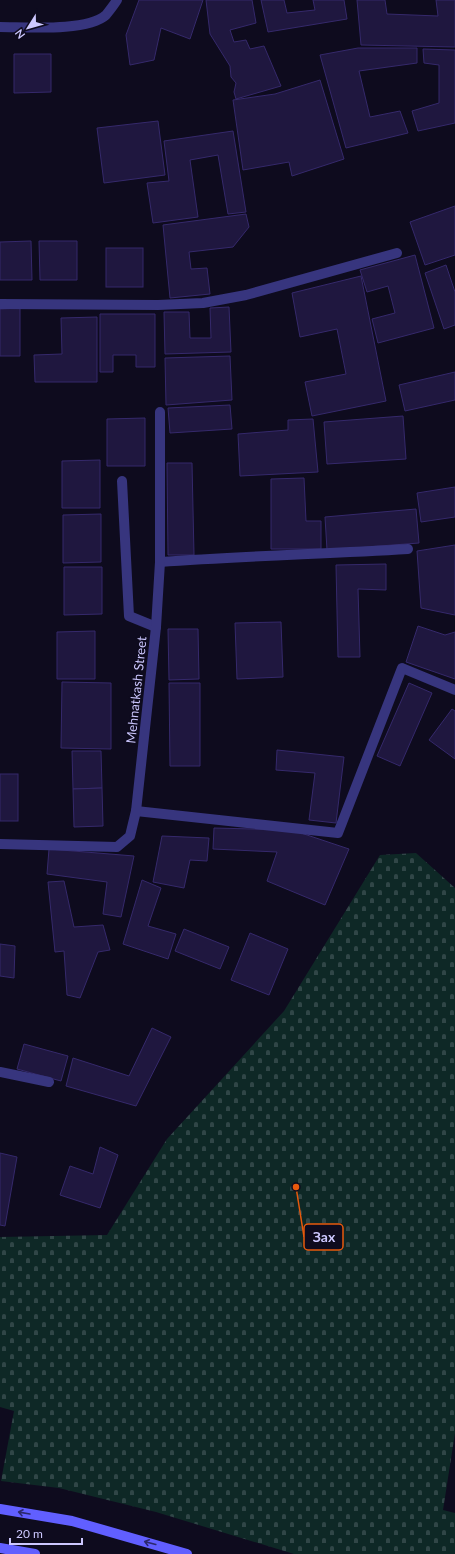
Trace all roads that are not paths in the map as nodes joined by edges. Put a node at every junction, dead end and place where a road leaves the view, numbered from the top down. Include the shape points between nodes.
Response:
1 (117, 0) edge
2 (0, 27) edge
3 (397, 253) dead end
4 (0, 304) edge
5 (160, 412) dead end
6 (122, 481) dead end
7 (408, 549) dead end
8 (160, 562) junction
9 (156, 628) junction
10 (455, 690) edge
11 (136, 811) junction
12 (0, 844) edge
13 (0, 1072) edge
14 (49, 1082) dead end
15 (0, 1509) edge
16 (0, 1548) edge
17 (36, 1554) edge
18 (187, 1554) edge

1 - 2 street via 105,16 88,24 66,27
3 - 4 street via 246,295 203,303
5 - 8 street, Mehnatkash Street
6 - 9 street via 129,616
7 - 8 street
8 - 9 street, Mehnatkash Street
9 - 11 street, Mehnatkash Street
10 - 11 street via 402,668 338,833
11 - 12 street, Mehnatkash Street via 130,836 118,847
13 - 14 street
18 -> 15 main road via 72,1521
16 - 17 main road

